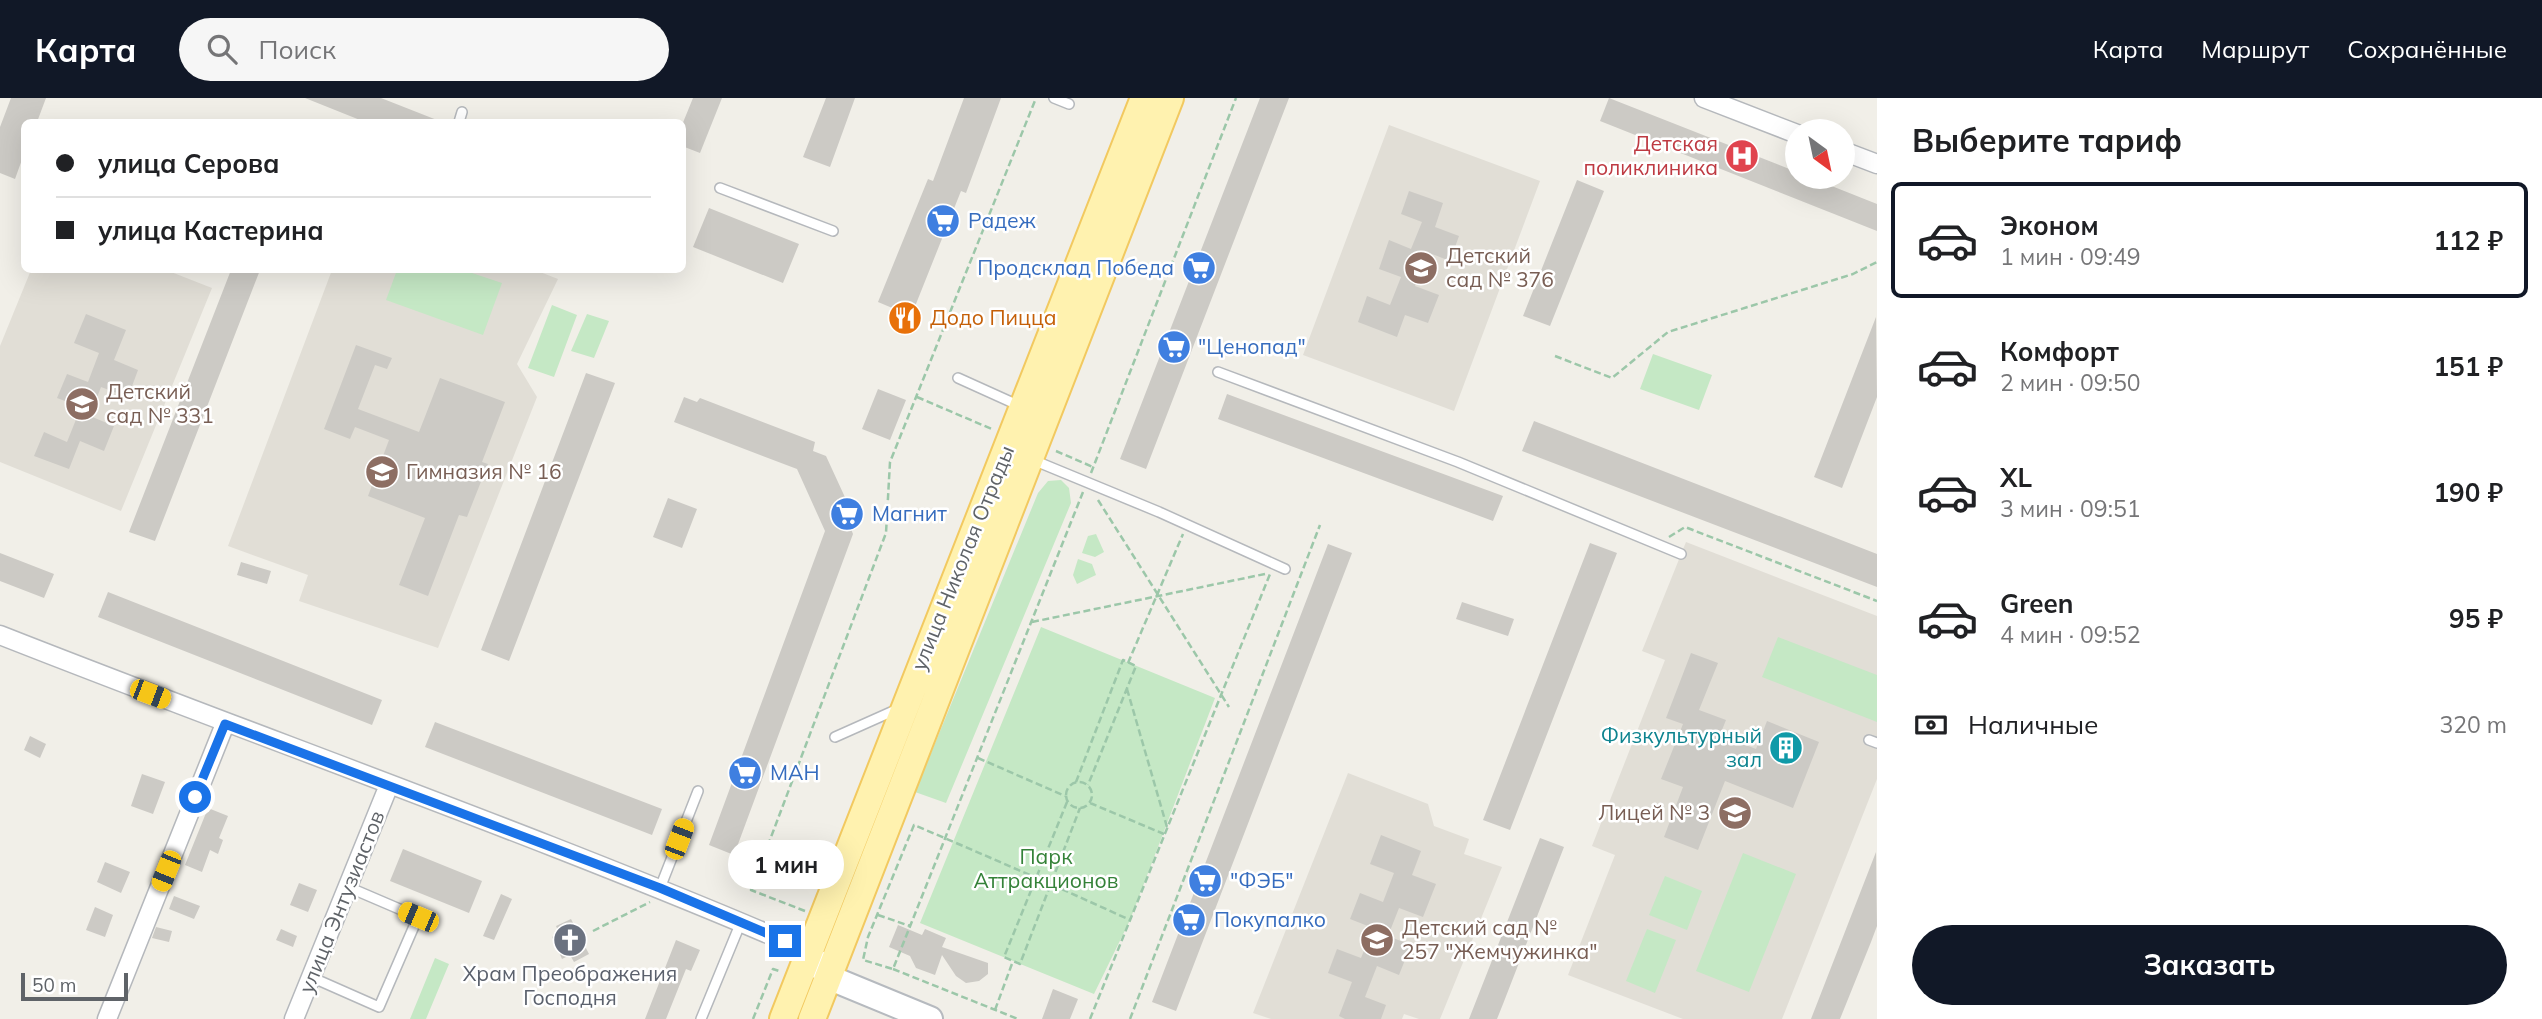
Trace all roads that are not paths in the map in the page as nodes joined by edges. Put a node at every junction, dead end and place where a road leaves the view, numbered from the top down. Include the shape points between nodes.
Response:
1 (1054, 98) edge
2 (1144, 98) edge
3 (1170, 98) edge
4 (1704, 98) edge
5 (1069, 104) dead end
6 (462, 112) dead end
7 (460, 119) edge
8 (1785, 129) edge
9 (1855, 156) edge
10 (1877, 164) edge
11 (720, 188) dead end
12 (833, 231) dead end
13 (1219, 372) dead end
14 (958, 378) dead end
15 (1022, 407) junction
16 (1038, 453) junction
17 (1681, 554) dead end
18 (1286, 569) road end
19 (0, 635) edge
20 (904, 706) junction
21 (225, 724) junction
22 (835, 737) dead end
23 (389, 785) junction
24 (698, 791) dead end
25 (348, 887) junction
26 (660, 888) junction
27 (741, 922) junction
28 (808, 951) junction
29 (311, 977) junction
30 (828, 977) junction
31 (107, 1019) edge
32 (294, 1019) edge
33 (701, 1019) edge
34 (783, 1019) edge
35 (812, 1019) edge
36 (930, 1019) edge

1 - 5 lane
2 - 15 main road, улица Николая Отрады
3 - 16 main road, улица Николая Отрады
4 - 8 street
6 - 7 lane
9 - 10 street
11 - 12 lane
13 - 17 lane via 1458,462
14 - 15 lane
15 - 20 main road, улица Николая Отрады
16 - 18 lane via 1087,482
16 - 30 main road, улица Николая Отрады
19 - 21 street
20 - 22 lane
20 - 28 main road, улица Николая Отрады
21 - 23 street
21 - 31 street
23 - 25 street, улица Энтузиастов
23 - 26 street
24 - 26 lane
25 - 29 street, улица Энтузиастов
25 - 29 lane via 418,917 379,1007
26 - 27 street
27 - 28 street
27 - 33 lane
28 - 30 street
28 - 34 main road, улица Николая Отрады
29 - 32 street, улица Энтузиастов
30 - 35 main road, улица Николая Отрады
30 - 36 street

